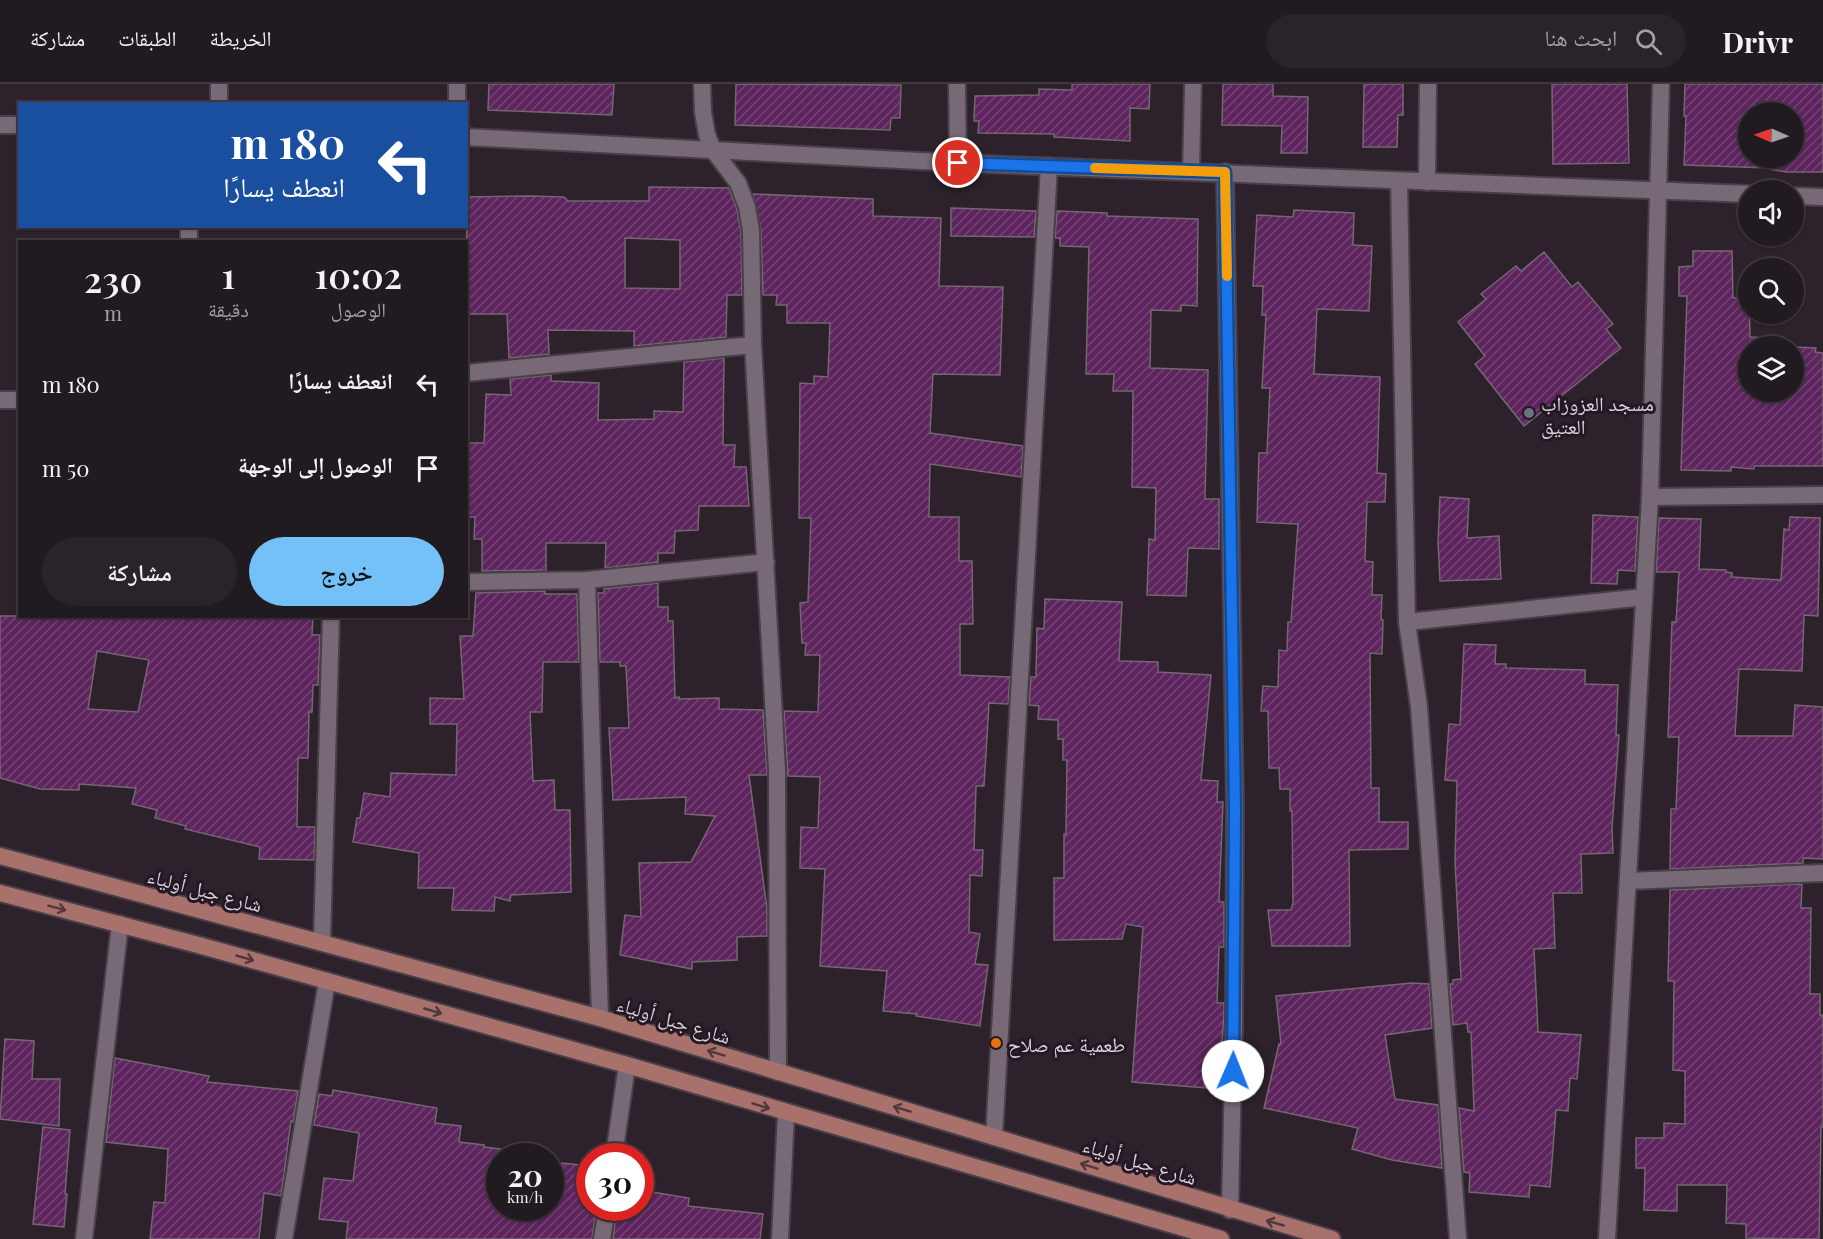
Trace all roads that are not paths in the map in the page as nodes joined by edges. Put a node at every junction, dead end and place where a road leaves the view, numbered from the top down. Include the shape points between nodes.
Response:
1 (219, 84) edge
2 (457, 84) edge
3 (702, 84) edge
4 (957, 84) edge
5 (1193, 84) edge
6 (1428, 84) edge
7 (1661, 84) edge
8 (219, 102) edge
9 (456, 102) edge
10 (0, 124) edge
11 (18, 124) edge
12 (468, 136) edge
13 (713, 150) junction
14 (958, 163) junction
15 (1049, 166) junction
16 (1191, 172) junction
17 (1225, 172) junction
18 (1399, 181) junction
19 (1427, 182) junction
20 (1657, 191) junction
21 (1738, 195) edge
22 (1804, 197) edge
23 (1823, 198) edge
24 (753, 345) junction
25 (468, 373) edge
26 (0, 400) edge
27 (18, 400) edge
28 (1823, 495) edge
29 (1650, 497) junction
30 (766, 562) junction
31 (587, 580) junction
32 (468, 582) edge
33 (1644, 597) junction
34 (331, 618) edge
35 (1407, 622) junction
36 (0, 856) edge
37 (1823, 873) edge
38 (1628, 881) junction
39 (0, 893) edge
40 (120, 924) junction
41 (322, 942) junction
42 (327, 981) junction
43 (600, 1018) junction
44 (627, 1065) junction
45 (778, 1072) junction
46 (786, 1113) junction
47 (994, 1137) junction
48 (616, 1143) edge
49 (1230, 1210) junction
50 (605, 1221) edge
51 (1194, 1235) edge
52 (84, 1239) edge
53 (284, 1239) edge
54 (602, 1239) edge
55 (780, 1239) edge
56 (1221, 1239) edge
57 (1332, 1239) edge
58 (1458, 1239) edge
59 (1607, 1239) edge

1 - 8 street
2 - 9 street
3 - 13 street via 703,112
4 - 14 street
5 - 16 street
6 - 19 street
7 - 20 street
10 - 11 street
12 - 13 street
13 - 14 street
13 - 24 street via 738,183 752,230
14 - 15 street
15 - 16 street
15 - 47 street
16 - 17 street
17 - 18 street
17 - 49 street via 1235,810
18 - 19 street
18 - 35 street
19 - 20 street
20 - 21 street
20 - 29 street
22 - 23 street
24 - 25 street
24 - 30 street
26 - 27 street
28 - 29 street
29 - 33 street
30 - 31 street
30 - 45 street via 777,770
31 - 32 street
31 - 43 street
33 - 35 street
33 - 38 street
34 - 41 street
35 - 58 street via 1419,707
36 - 41 main road, شارع جبل أولياء
37 - 38 street
38 - 59 street
39 -> 40 main road
40 -> 42 main road
40 - 52 street
41 - 43 main road, شارع جبل أولياء
42 -> 44 main road
42 - 53 street
45 -> 43 main road, شارع جبل أولياء
44 -> 46 main road
44 - 48 street
47 -> 45 main road, شارع جبل أولياء
46 - 51 main road
46 - 55 street
49 -> 47 main road, شارع جبل أولياء
57 -> 49 main road, شارع جبل أولياء
50 - 54 street
51 - 56 main road

